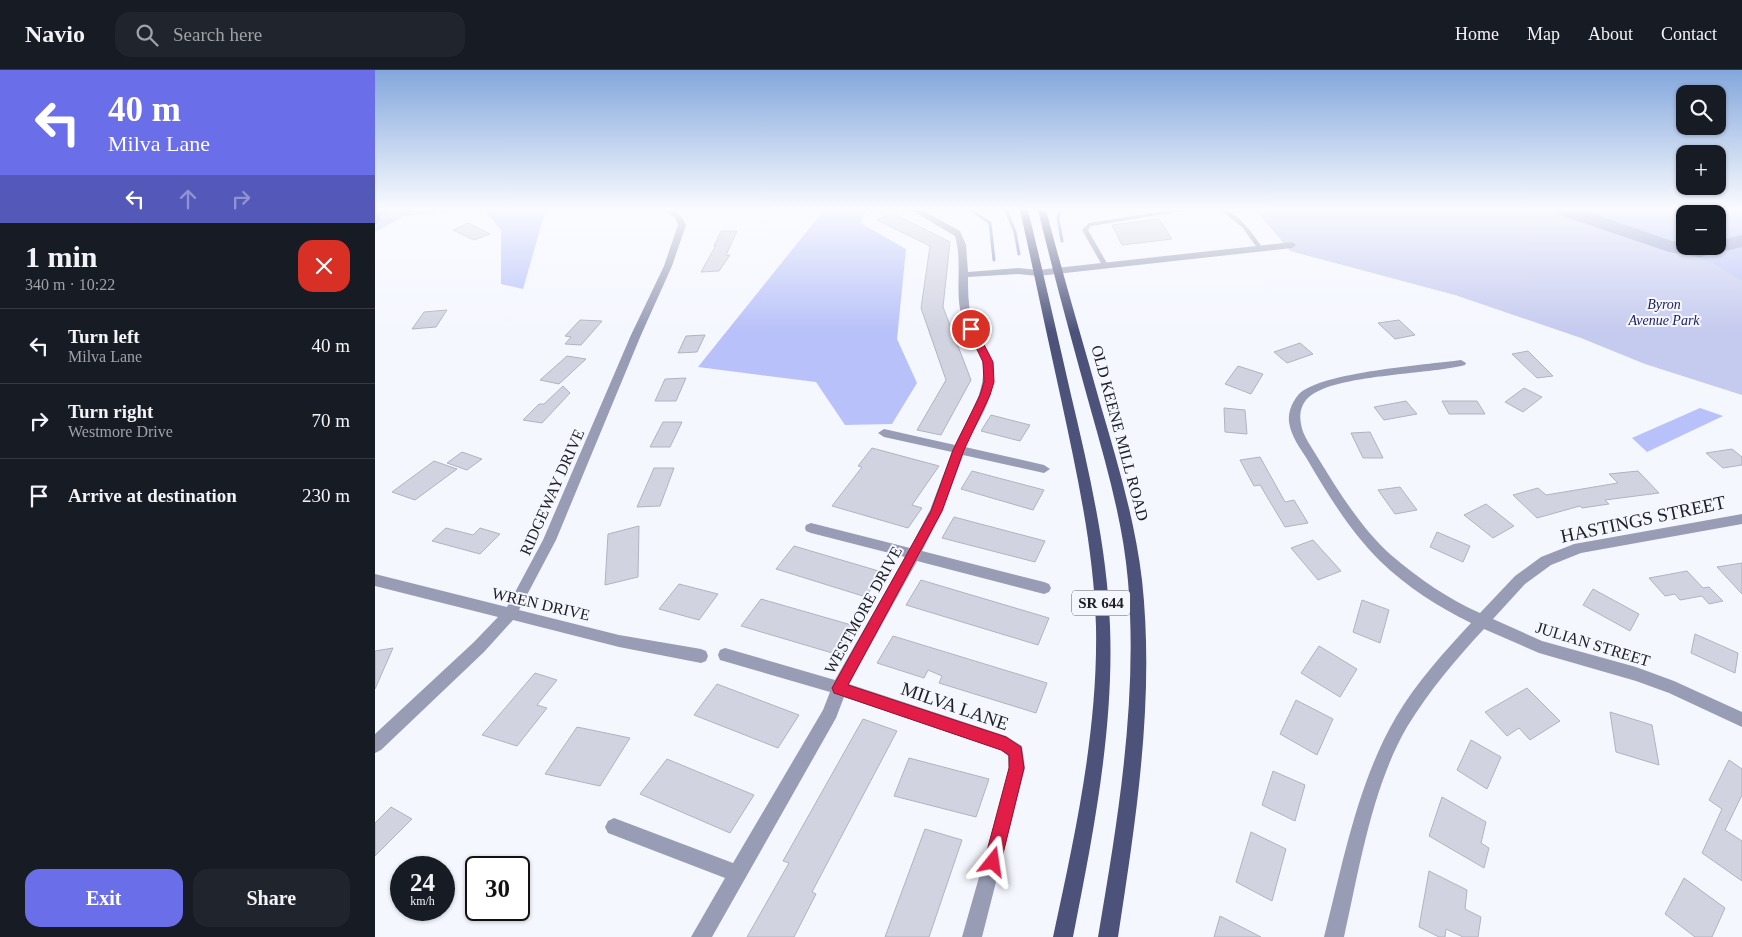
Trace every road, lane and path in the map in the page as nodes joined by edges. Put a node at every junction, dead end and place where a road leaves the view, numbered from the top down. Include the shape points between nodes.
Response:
1 (673, 250) edge
2 (962, 250) edge
3 (1033, 250) edge
4 (1053, 250) edge
5 (1097, 250) edge
6 (1238, 250) edge
7 (1105, 265) junction
8 (1059, 270) junction
9 (1038, 272) junction
10 (965, 280) junction
11 (1461, 363) dead end
12 (884, 434) dead end
13 (959, 450) junction
14 (1044, 469) dead end
15 (1742, 519) edge
16 (811, 528) dead end
17 (914, 554) junction
18 (375, 580) edge
19 (1044, 588) dead end
20 (511, 614) junction
21 (1483, 621) junction
22 (725, 655) dead end
23 (701, 656) dead end
24 (839, 688) junction
25 (1742, 720) edge
26 (375, 745) edge
27 (614, 827) dead end
28 (738, 874) junction
29 (701, 937) edge
30 (973, 937) edge
31 (1063, 937) edge
32 (1108, 937) edge
33 (1334, 937) edge

1 - 20 street, RIDGEWAY DRIVE via 549,540
2 - 10 street, WESTMORE DRIVE
3 - 9 main road, SR 644
4 - 8 main road, OLD KEENE MILL ROAD / SR 644
5 - 7 lane
6 - 7 street
7 - 8 street
8 - 9 street
8 - 32 main road, OLD KEENE MILL ROAD / SR 644 via 1119,489 1135,580 1138,654 1133,752
9 - 10 street via 1021,278
9 - 31 main road, SR 644 via 1095,528 1101,588 1103,663 1096,757
10 - 13 street, WESTMORE DRIVE via 965,312 988,362 989,382
11 - 21 street, JULIAN STREET via 1320,385 1301,399 1294,414 1294,425 1330,488 1363,534 1386,558 1417,584 1454,608
12 - 13 street
13 - 14 street
13 - 17 street, WESTMORE DRIVE via 937,511
15 - 21 street, HASTINGS STREET via 1565,552 1528,573
16 - 17 street
17 - 19 street
17 - 24 street, WESTMORE DRIVE
18 - 20 street, WREN DRIVE
20 - 23 street, WREN DRIVE via 619,641
20 - 26 street, RIDGEWAY DRIVE
21 - 25 street, JULIAN STREET via 1539,648 1603,664 1674,688
21 - 33 street, HASTINGS STREET via 1426,685 1401,723 1385,756 1363,814
22 - 24 street, MILVA LANE
24 - 28 street, WESTMORE DRIVE via 830,713
24 - 30 street, MILVA LANE via 1006,744 1016,752 1013,786
27 - 28 street
28 - 29 street, WESTMORE DRIVE

